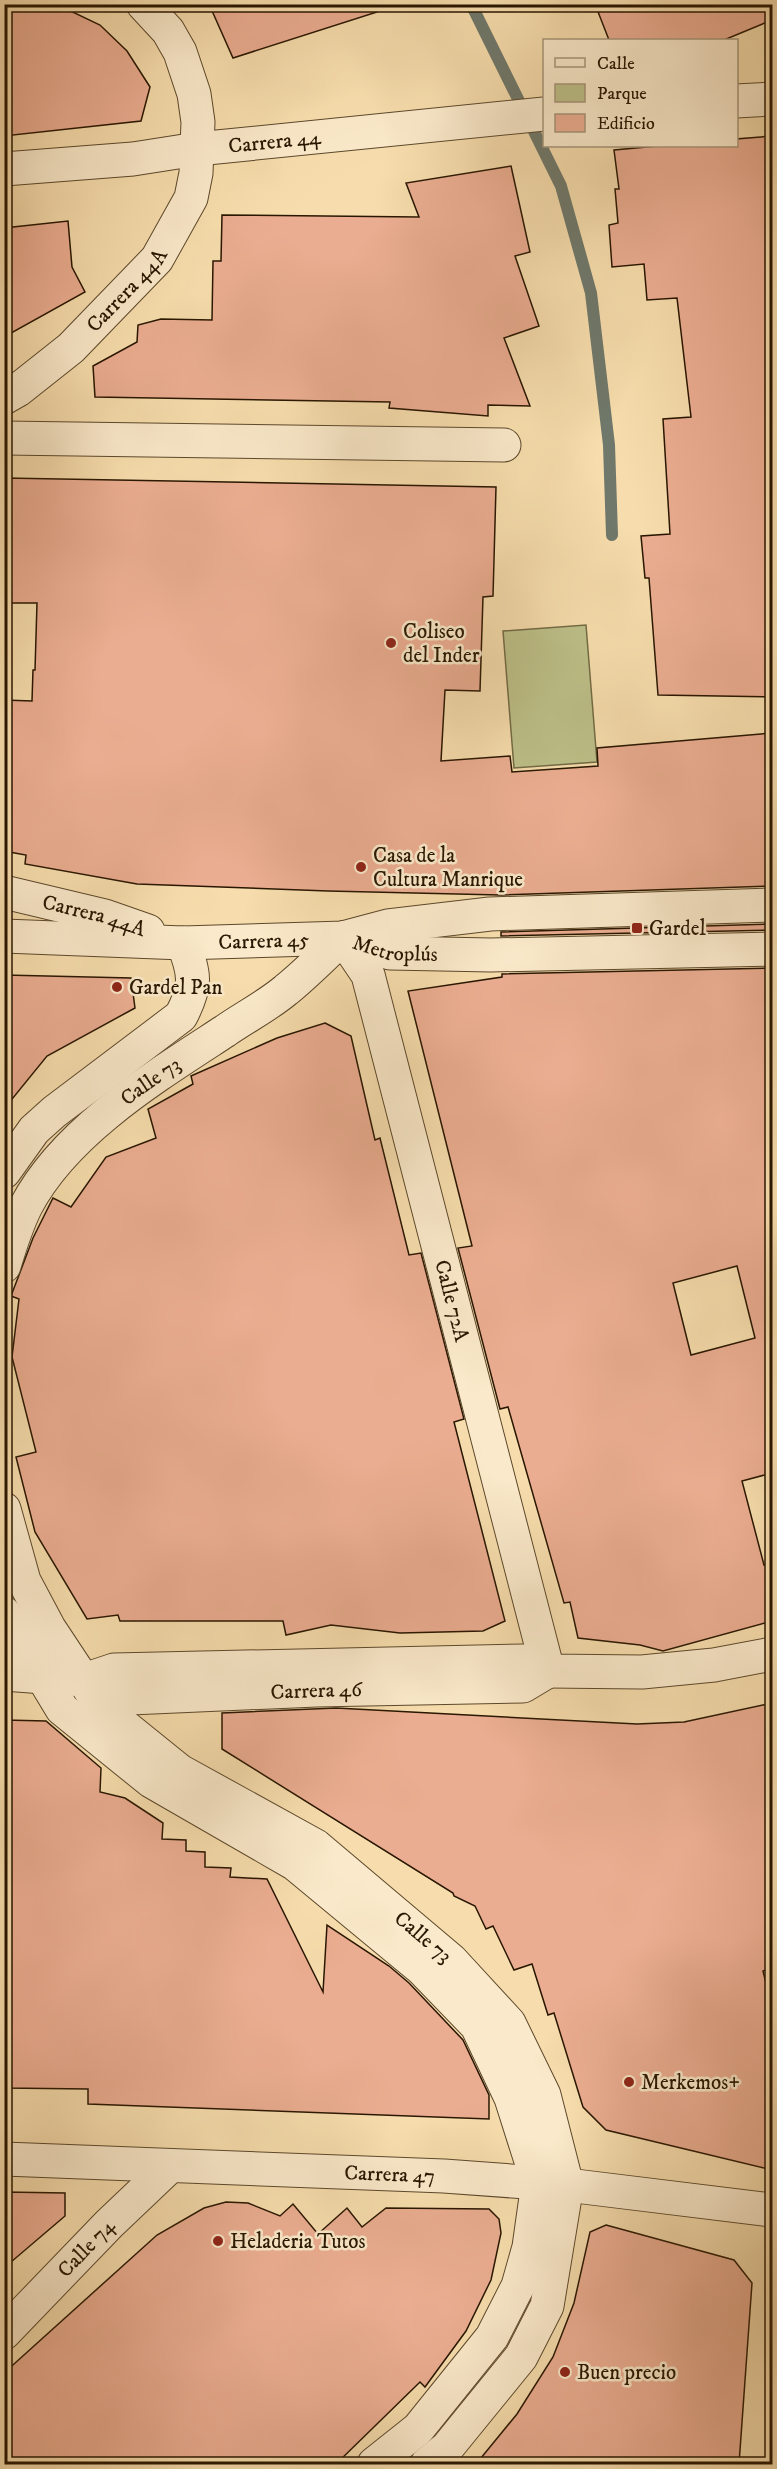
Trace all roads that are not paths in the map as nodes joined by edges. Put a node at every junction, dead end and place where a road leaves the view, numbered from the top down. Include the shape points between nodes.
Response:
1 (143, 4) edge
2 (772, 99) edge
3 (738, 101) edge
4 (543, 114) edge
5 (197, 149) junction
6 (4, 169) edge
7 (4, 398) edge
8 (4, 438) edge
9 (504, 445) dead end
10 (4, 892) edge
11 (772, 905) edge
12 (4, 936) edge
13 (343, 938) junction
14 (183, 943) junction
15 (772, 949) edge
16 (149, 1041) junction
17 (170, 1066) junction
18 (4, 1172) edge
19 (4, 1266) edge
20 (4, 1509) edge
21 (4, 1613) edge
22 (772, 1654) edge
23 (548, 1671) junction
24 (4, 1674) edge
25 (43, 1676) junction
26 (84, 1680) junction
27 (4, 2160) edge
28 (170, 2166) junction
29 (553, 2184) junction
30 (772, 2210) edge
31 (4, 2333) edge
32 (374, 2464) edge
33 (427, 2464) edge

1 - 5 street, Carrera 44A via 168,31 189,75 198,122
2 - 3 street
4 - 5 street, Carrera 44
5 - 6 street, Carrera 44 via 133,159
5 - 7 street, Carrera 44A via 190,198 157,260 71,348
8 - 9 street
10 - 14 street, Carrera 44A via 105,916
11 - 13 street, Metroplús via 490,914 388,926
12 - 14 street
13 - 14 street, Carrera 45
13 - 15 street, Metroplús via 390,952 491,956
13 - 17 street, Calle 73 via 285,991
13 - 23 street, Calle 72A via 368,975
14 - 16 street, Calle 73 via 193,972 190,999 181,1016
16 - 17 street
16 - 18 street, Calle 73 via 47,1118
17 - 19 street, Calle 73 via 82,1135 49,1172 26,1205
20 - 26 street, Calle 73 via 24,1581
21 - 25 street, Calle 73
22 - 23 street, Carrera 46 via 642,1672
23 - 26 street, Carrera 46 via 523,1661 379,1663 114,1670
24 - 25 street, Carrera 46
25 - 26 street, Carrera 46
25 - 29 street, Calle 73 via 62,1709 151,1781 295,1864 422,1969 477,2026
26 - 29 street, Calle 73 via 102,1708 180,1771 316,1846 451,1960 509,2023 544,2095
27 - 28 street, Carrera 47
28 - 29 street, Carrera 47
28 - 31 street, Calle 74
29 - 30 street, Carrera 47
29 - 32 street, Calle 73 via 518,2286 492,2337 418,2429
29 - 33 street, Calle 73 via 547,2307 521,2357 447,2448

